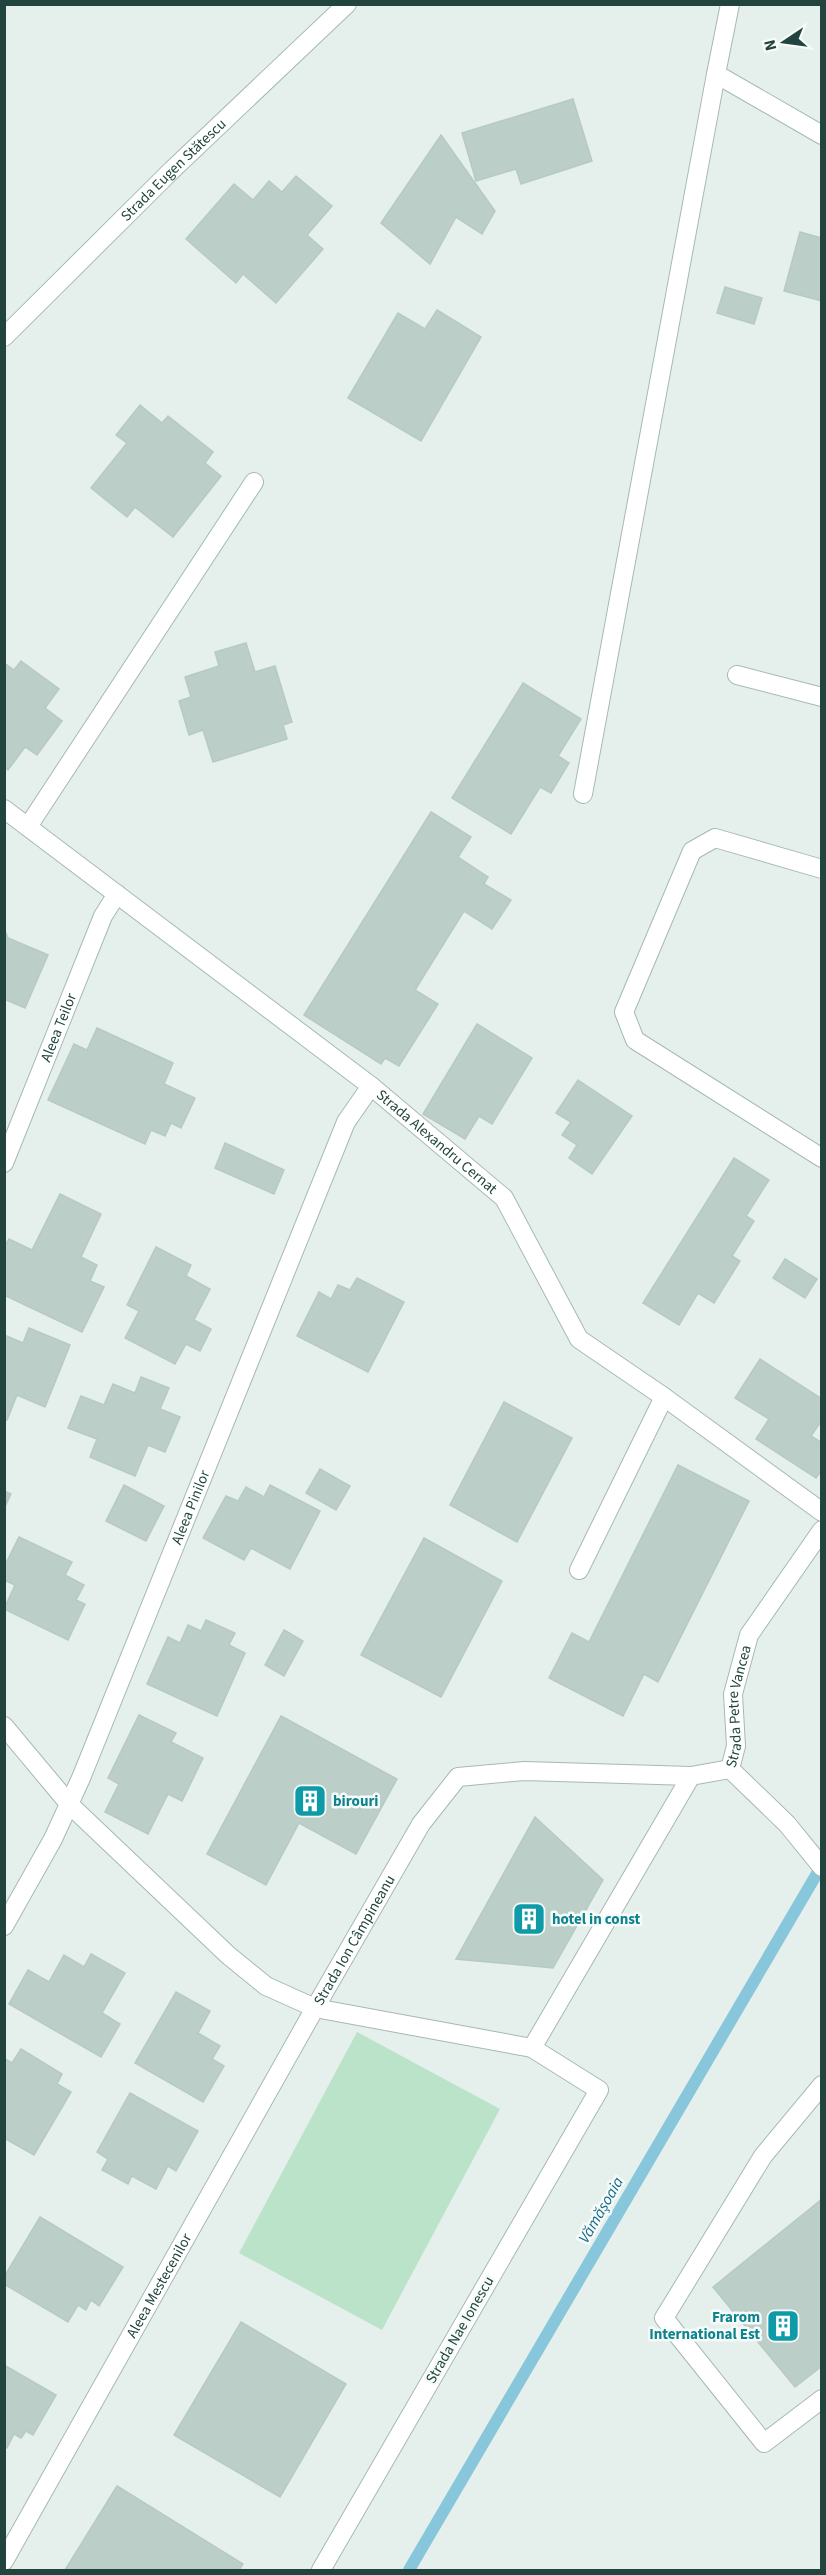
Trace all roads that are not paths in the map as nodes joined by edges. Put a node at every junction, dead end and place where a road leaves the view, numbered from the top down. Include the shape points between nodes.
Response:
1 (347, 4) edge
2 (730, 4) edge
3 (716, 74) junction
4 (822, 135) edge
5 (4, 337) edge
6 (254, 482) dead end
7 (737, 675) dead end
8 (822, 697) edge
9 (583, 794) dead end
10 (4, 809) edge
11 (29, 825) junction
12 (822, 870) edge
13 (117, 894) junction
14 (371, 1086) junction
15 (822, 1158) edge
16 (4, 1163) edge
17 (664, 1397) junction
18 (822, 1512) edge
19 (822, 1530) edge
20 (579, 1570) dead end
21 (4, 1726) edge
22 (730, 1768) junction
23 (691, 1776) junction
24 (70, 1804) junction
25 (822, 1867) edge
26 (4, 1926) edge
27 (315, 2008) junction
28 (532, 2048) junction
29 (822, 2085) edge
30 (822, 2399) edge
31 (4, 2561) edge
32 (321, 2571) edge

1 - 5 street, Strada Eugen Stătescu
2 - 3 street
3 - 4 street
3 - 9 street
6 - 11 street
7 - 8 street
10 - 11 street, Strada Alexandru Cernat
11 - 13 street, Strada Alexandru Cernat
12 - 15 street via 715,838 692,851 624,1012 635,1040
13 - 14 street, Strada Alexandru Cernat
13 - 16 street, Aleea Teilor via 103,916
14 - 17 street, Strada Alexandru Cernat via 504,1198 579,1339
14 - 24 street, Aleea Pinilor via 346,1122
17 - 18 street, Strada Alexandru Cernat
17 - 20 street
19 - 22 street, Strada Petre Vancea via 749,1635 733,1694 736,1746
21 - 24 street, Strada Ion Câmpineanu
22 - 23 street, Strada Ion Câmpineanu
22 - 25 street, Strada Petre Vancea via 788,1824
23 - 27 street, Strada Ion Câmpineanu via 524,1771 458,1777 421,1824
23 - 28 street
24 - 26 street, Aleea Pinilor
24 - 27 street, Strada Ion Câmpineanu via 228,1955 266,1986
27 - 28 street
27 - 31 street, Aleea Mestecenilor
28 - 32 street, Strada Nae Ionescu via 599,2090
29 - 30 street via 763,2156 664,2318 764,2443

